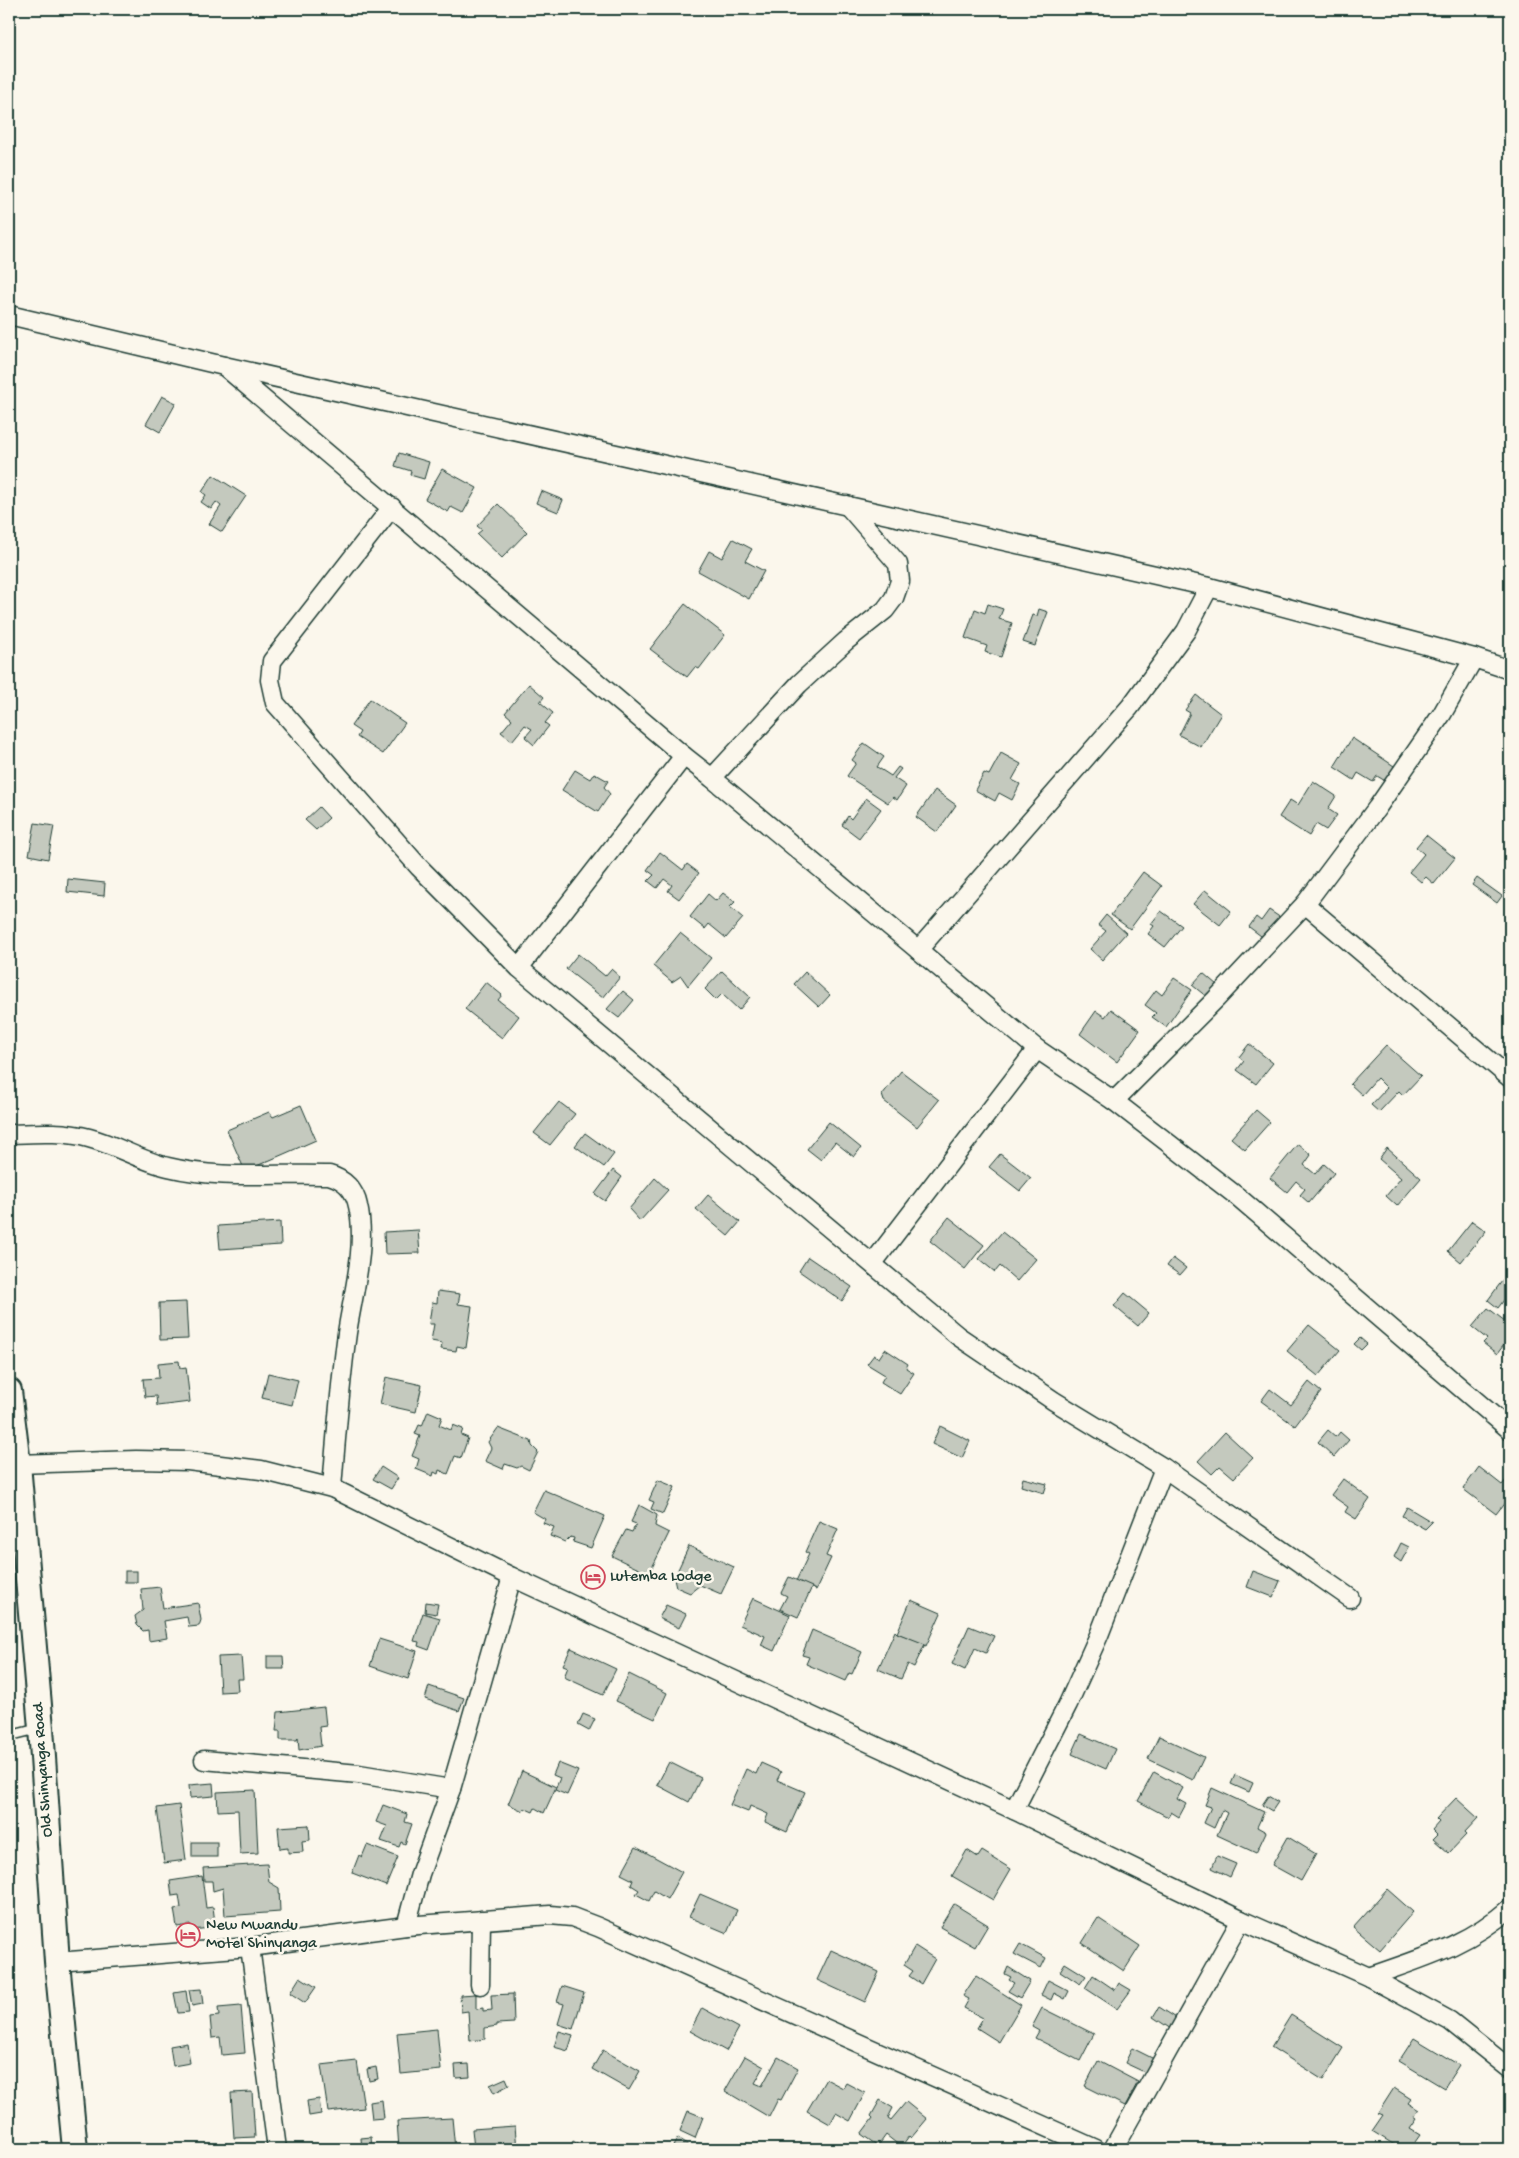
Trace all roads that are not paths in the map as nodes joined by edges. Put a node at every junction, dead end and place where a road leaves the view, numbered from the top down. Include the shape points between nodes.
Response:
1 (9, 315) edge
2 (224, 366) junction
3 (847, 505) junction
4 (392, 507) junction
5 (1209, 587) junction
6 (1474, 658) junction
7 (1510, 670) edge
8 (684, 756) junction
9 (712, 778) junction
10 (1305, 904) junction
11 (918, 950) junction
12 (519, 968) junction
13 (1037, 1049) junction
14 (1510, 1078) edge
15 (1114, 1101) junction
16 (9, 1134) edge
17 (873, 1262) junction
18 (9, 1391) edge
19 (1510, 1430) edge
20 (18, 1464) junction
21 (1164, 1468) junction
22 (332, 1488) junction
23 (15, 1500) edge
24 (512, 1577) junction
25 (1350, 1598) dead end
26 (41, 1728) junction
27 (9, 1736) edge
28 (204, 1760) dead end
29 (451, 1789) junction
30 (1014, 1810) junction
31 (1510, 1908) edge
32 (481, 1920) junction
33 (1241, 1920) junction
34 (406, 1926) junction
35 (250, 1947) junction
36 (57, 1962) junction
37 (1369, 1977) junction
38 (480, 1985) dead end
39 (1510, 2069) edge
40 (76, 2149) edge
41 (278, 2149) edge
42 (1096, 2149) edge
43 (1113, 2149) edge

1 - 2 street
2 - 3 street
2 - 4 street
3 - 5 street
3 - 9 street via 898,564 900,581 894,598 885,610 798,684
4 - 8 street
4 - 12 street via 272,661 272,696 419,867
5 - 6 street
5 - 11 street via 1186,631 1130,706
6 - 7 street
6 - 10 street via 1442,714
8 - 9 street
8 - 12 street
9 - 11 street
10 - 14 street
10 - 15 street
11 - 13 street
12 - 17 street
13 - 15 street
13 - 17 street
15 - 19 street via 1238,1197
16 - 22 street via 78,1136 168,1167 206,1173 232,1176 328,1175 347,1184 357,1201 362,1234 343,1366
17 - 21 street via 958,1336 1054,1401
18 - 20 main road, Old Shinyanga Road
20 - 22 street via 188,1461 261,1470
20 - 23 main road, Old Shinyanga Road
21 - 25 street
21 - 30 street via 1099,1635
22 - 24 street
23 - 26 main road, Old Shinyanga Road
24 - 29 street
24 - 30 street
26 - 27 lane
26 - 36 main road, Old Shinyanga Road
28 - 29 street via 359,1774
29 - 34 street via 420,1874
30 - 33 street
31 - 37 street via 1457,1945
32 - 34 street
32 - 38 street
32 - 42 street via 550,1915 572,1917
33 - 37 street
33 - 43 street
34 - 35 street
35 - 36 street
35 - 41 street
36 - 40 main road, Old Shinyanga Road
37 - 39 street via 1450,2021

